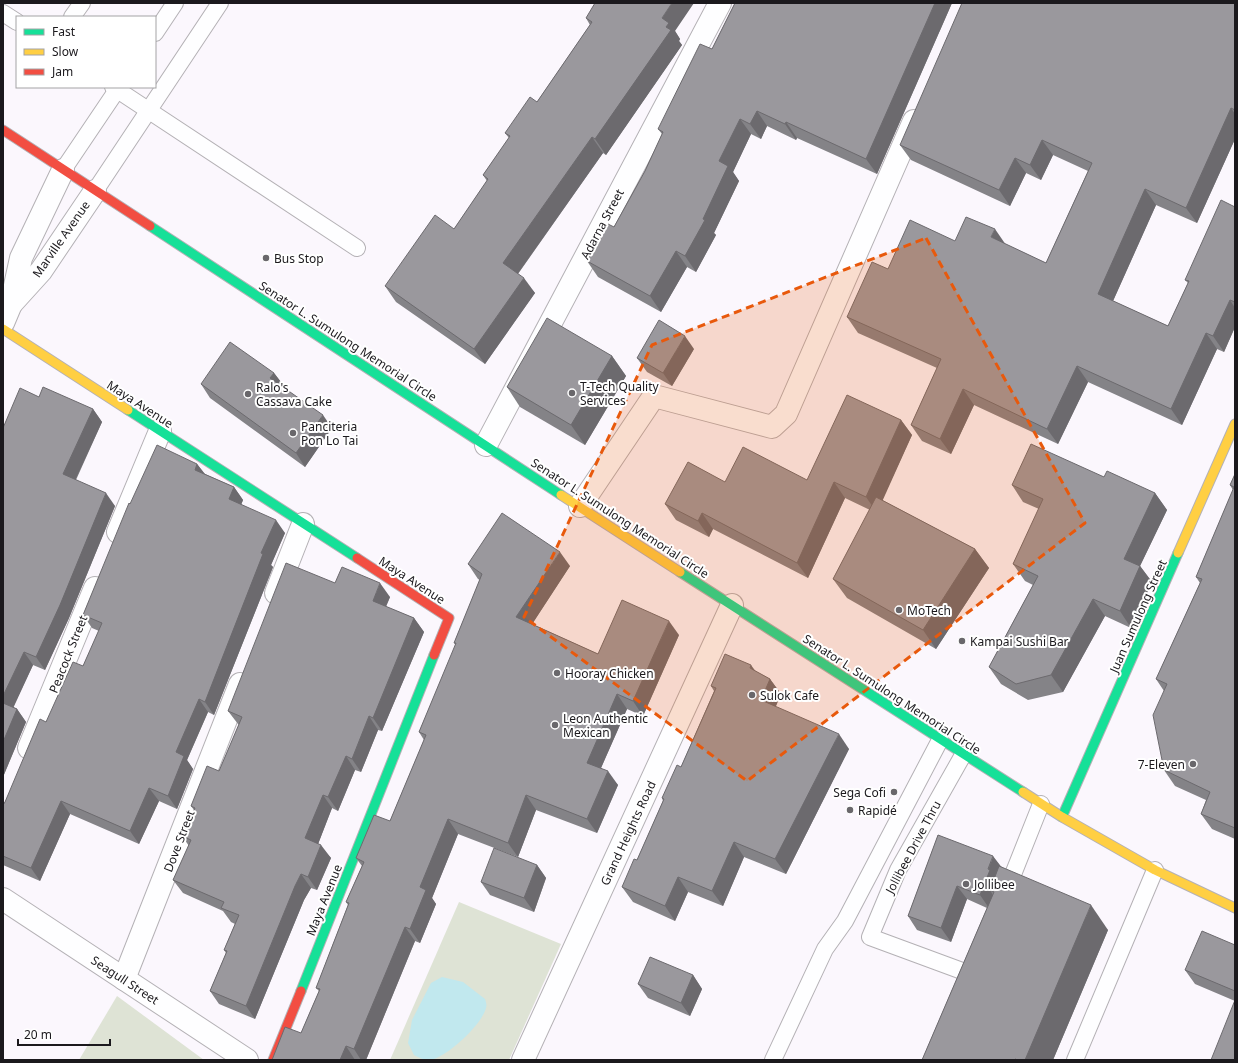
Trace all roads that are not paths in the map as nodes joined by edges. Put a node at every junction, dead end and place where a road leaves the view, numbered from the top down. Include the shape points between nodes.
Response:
1 (82, 3) edge
2 (175, 3) edge
3 (220, 3) edge
4 (720, 3) edge
5 (3, 13) edge
6 (73, 16) edge
7 (16, 21) edge
8 (156, 32) edge
9 (116, 88) edge
10 (922, 104) edge
11 (148, 110) junction
12 (3, 130) edge
13 (63, 170) junction
14 (94, 191) junction
15 (357, 248) dead end
16 (11, 304) junction
17 (3, 324) edge
18 (3, 329) edge
19 (1235, 424) edge
20 (160, 431) junction
21 (486, 445) junction
22 (580, 506) junction
23 (303, 524) junction
24 (112, 548) edge
25 (103, 569) edge
26 (732, 605) junction
27 (269, 612) edge
28 (248, 663) edge
29 (940, 740) junction
30 (963, 755) junction
31 (21, 766) edge
32 (1041, 804) junction
33 (1062, 817) junction
34 (1155, 870) junction
35 (3, 899) edge
36 (1002, 904) edge
37 (1235, 908) edge
38 (982, 954) edge
39 (124, 979) junction
40 (248, 1060) edge
41 (273, 1060) edge
42 (523, 1060) edge
43 (773, 1060) edge
44 (1075, 1060) edge

1 - 6 lane
2 - 8 lane
3 - 11 lane
4 - 21 street, Adarna Street
5 - 7 lane
9 - 11 lane
9 - 13 lane
10 - 22 street via 786,414 772,427 654,396
11 - 14 lane
11 - 15 lane
12 - 13 main road, Senator L. Sumulong Memorial Circle
13 - 14 main road, Senator L. Sumulong Memorial Circle
13 - 16 street, Marville Avenue via 20,258
14 - 16 street, Marville Avenue via 41,270
14 - 21 main road, Senator L. Sumulong Memorial Circle
16 - 17 street, Marville Avenue
18 - 20 main road, Maya Avenue
19 - 33 main road, Juan Sumulong Street
20 - 23 main road, Maya Avenue
20 - 24 street
21 - 22 main road, Senator L. Sumulong Memorial Circle
22 - 26 main road, Senator L. Sumulong Memorial Circle
23 - 27 street
23 - 41 main road, Maya Avenue via 449,618
25 - 31 street, Peacock Street
26 - 29 main road, Senator L. Sumulong Memorial Circle
26 - 42 street, Grand Heights Road
28 - 39 street, Dove Street
29 - 30 main road, Senator L. Sumulong Memorial Circle
29 - 43 lane via 845,921 825,949
30 - 32 main road, Senator L. Sumulong Memorial Circle
30 - 38 lane, Jollibee Drive Thru via 898,870 870,937 973,975
32 - 33 main road, Senator L. Sumulong Memorial Circle
32 - 36 lane
33 - 34 main road, Senator L. Sumulong Memorial Circle
34 - 37 main road, Senator L. Sumulong Memorial Circle
34 - 44 lane
35 - 39 street, Seagull Street
39 - 40 street, Seagull Street

